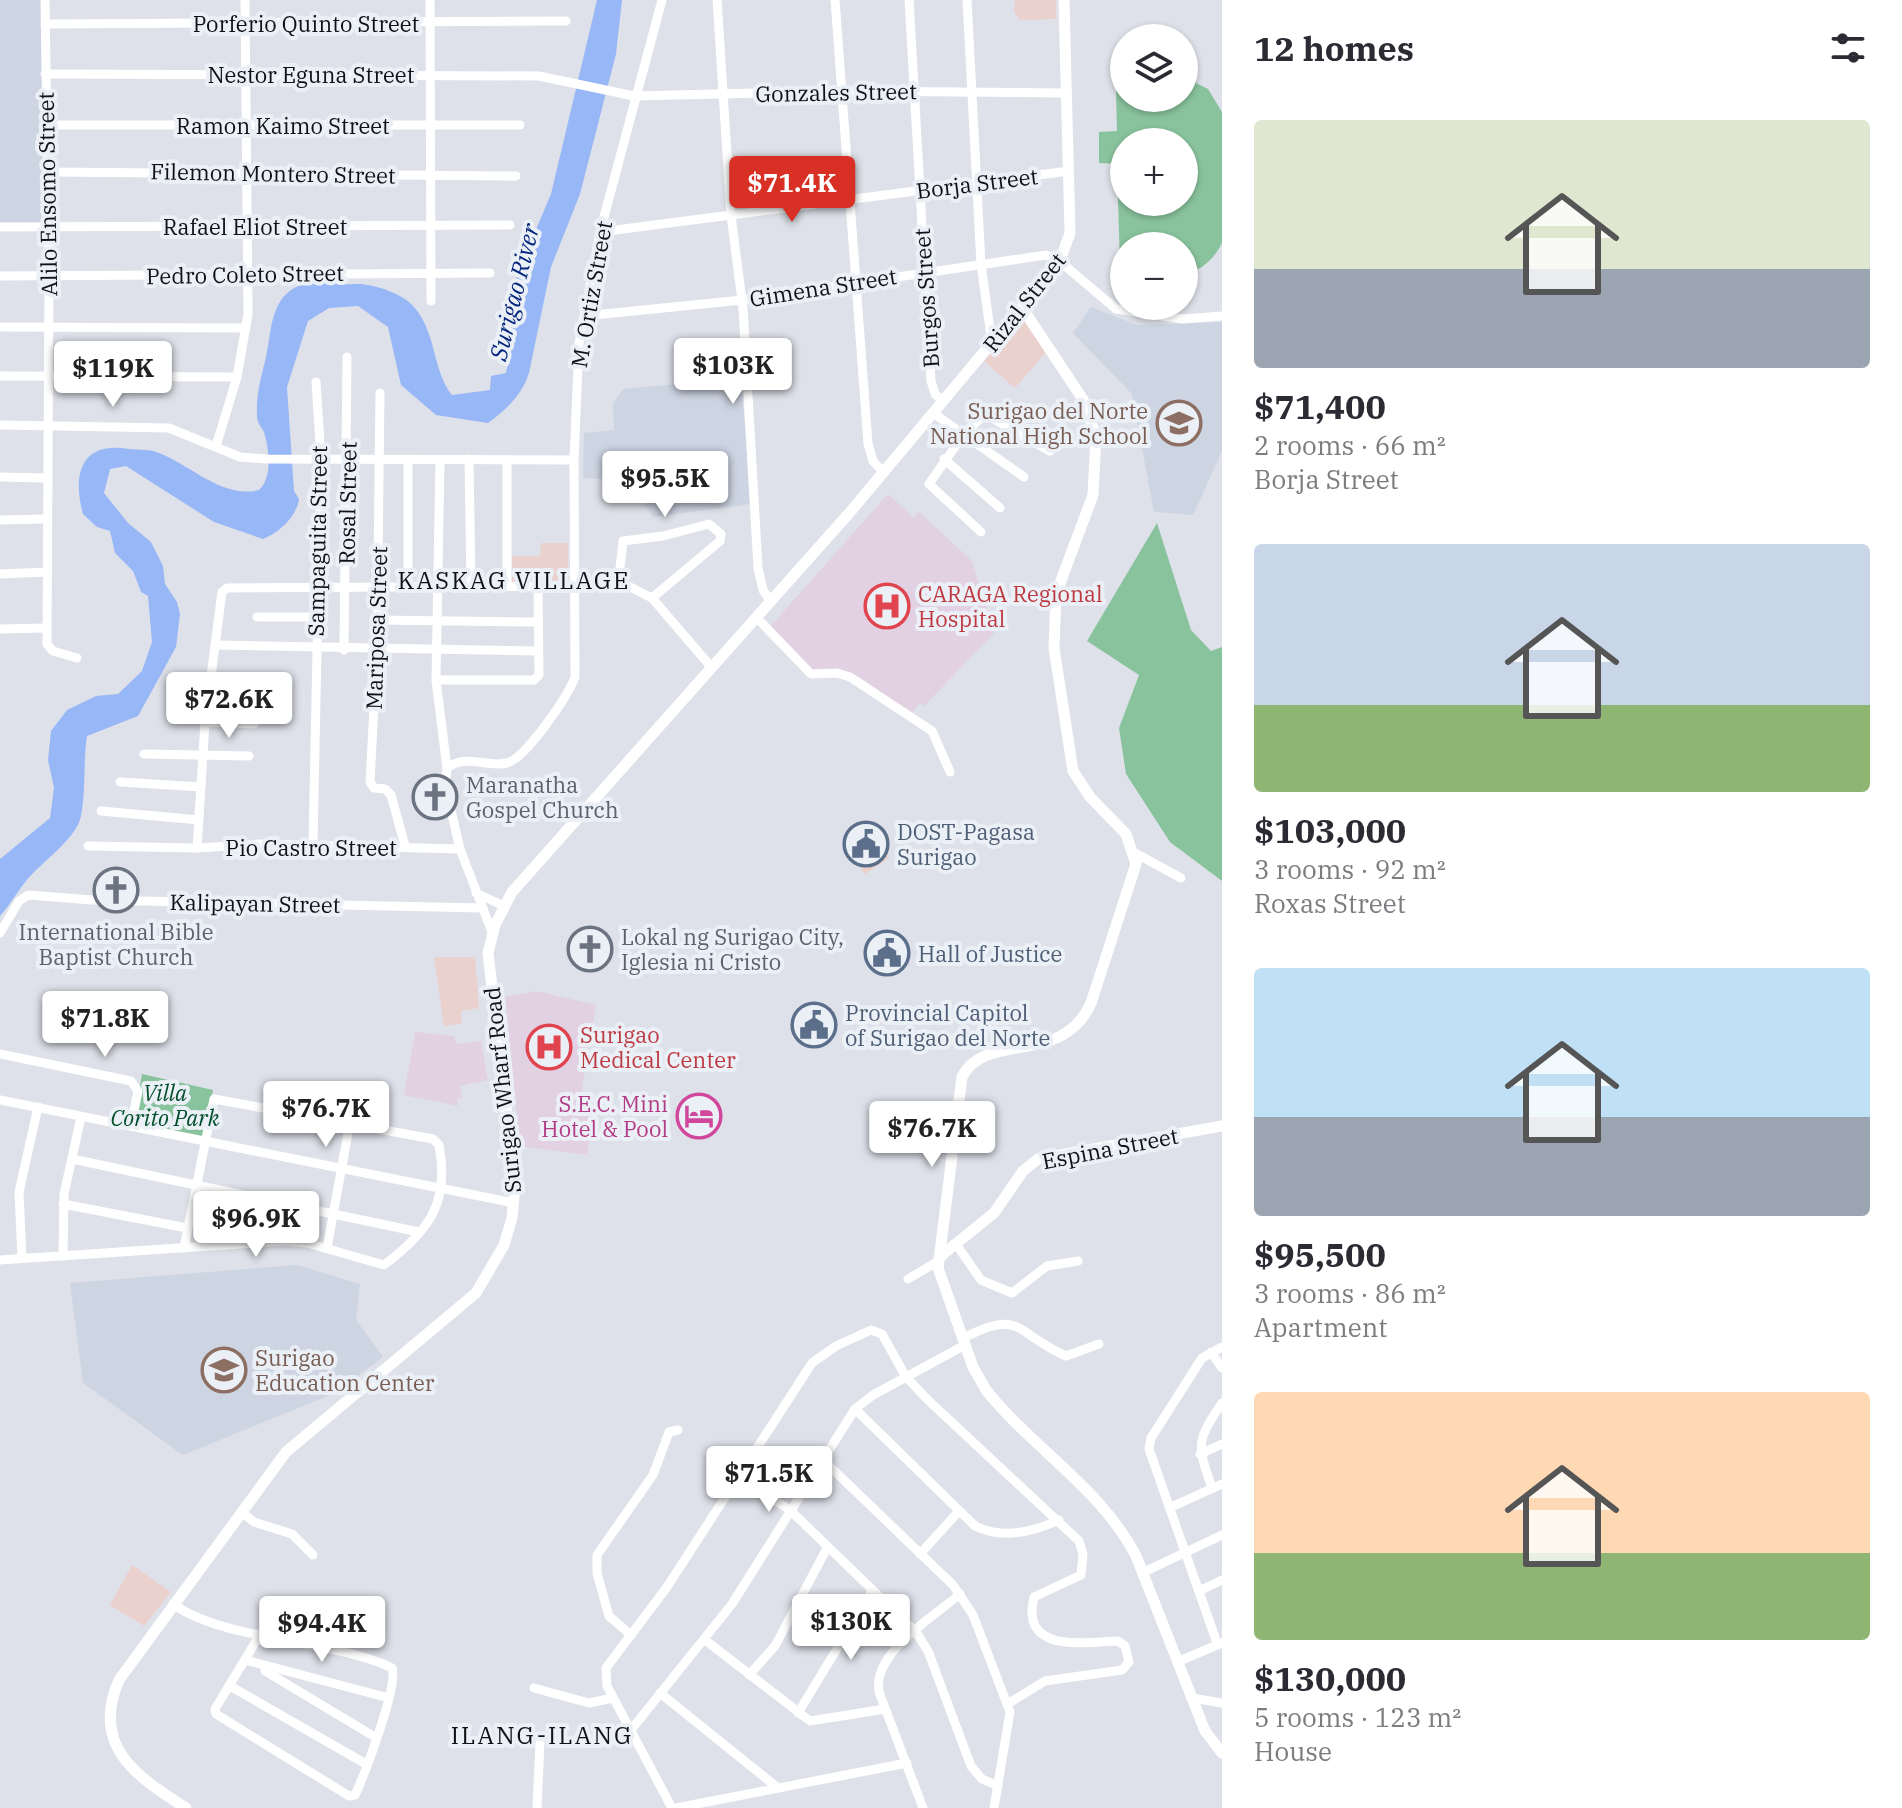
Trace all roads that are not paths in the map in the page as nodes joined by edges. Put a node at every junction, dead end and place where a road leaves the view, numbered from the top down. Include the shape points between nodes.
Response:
1 (45, 0) edge
2 (245, 0) edge
3 (430, 0) edge
4 (662, 0) edge
5 (717, 0) edge
6 (835, 0) edge
7 (909, 0) edge
8 (967, 0) edge
9 (1064, 0) edge
10 (566, 21) dead end
11 (428, 23) junction
12 (45, 24) junction
13 (246, 24) junction
14 (45, 74) junction
15 (246, 74) junction
16 (429, 74) junction
17 (606, 89) joint
18 (972, 90) junction
19 (842, 91) junction
20 (913, 91) junction
21 (1066, 93) junction
22 (725, 94) junction
23 (634, 96) junction
24 (429, 124) junction
25 (46, 125) junction
26 (246, 125) junction
27 (520, 125) dead end
28 (1069, 171) junction
29 (47, 172) junction
30 (247, 172) junction
31 (429, 174) junction
32 (516, 176) dead end
33 (976, 183) junction
34 (918, 190) junction
35 (849, 199) junction
36 (731, 215) junction
37 (48, 225) junction
38 (510, 225) dead end
39 (247, 226) junction
40 (430, 226) junction
41 (0, 227) edge
42 (600, 232) junction
43 (1060, 261) junction
44 (981, 264) junction
45 (925, 270) junction
46 (431, 272) junction
47 (490, 273) dead end
48 (248, 275) junction
49 (0, 276) edge
50 (49, 276) junction
51 (857, 282) junction
52 (742, 300) junction
53 (431, 301) dead end
54 (1023, 309) junction
55 (584, 316) junction
56 (1222, 316) edge
57 (48, 326) junction
58 (0, 327) edge
59 (246, 328) junction
60 (992, 344) junction
61 (347, 357) dead end
62 (0, 376) edge
63 (47, 377) junction
64 (237, 377) junction
65 (316, 382) dead end
66 (380, 393) dead end
67 (943, 401) junction
68 (933, 413) junction
69 (45, 424) junction
70 (0, 425) edge
71 (964, 434) junction
72 (216, 446) junction
73 (1050, 451) dead end
74 (347, 458) junction
75 (321, 459) junction
76 (380, 459) junction
77 (408, 459) junction
78 (469, 459) junction
79 (944, 459) junction
80 (440, 460) junction
81 (507, 460) junction
82 (574, 460) junction
83 (883, 472) junction
84 (0, 477) edge
85 (1024, 477) dead end
86 (46, 478) junction
87 (1000, 508) dead end
88 (46, 519) junction
89 (0, 520) edge
90 (981, 532) dead end
91 (47, 572) junction
92 (0, 574) edge
93 (346, 585) junction
94 (377, 585) junction
95 (317, 586) junction
96 (408, 586) junction
97 (439, 586) junction
98 (471, 586) junction
99 (507, 586) junction
100 (538, 586) junction
101 (574, 586) junction
102 (618, 586) junction
103 (652, 598) junction
104 (771, 602) junction
105 (257, 617) dead end
106 (315, 617) junction
107 (757, 618) junction
108 (377, 620) junction
109 (437, 620) junction
110 (537, 622) junction
111 (47, 628) junction
112 (0, 629) edge
113 (217, 645) junction
114 (314, 649) junction
115 (344, 650) junction
116 (377, 650) junction
117 (437, 651) junction
118 (538, 651) junction
119 (77, 658) dead end
120 (712, 668) junction
121 (436, 680) junction
122 (205, 722) junction
123 (254, 724) dead end
124 (144, 754) dead end
125 (249, 756) dead end
126 (204, 757) junction
127 (447, 768) junction
128 (950, 772) dead end
129 (120, 782) dead end
130 (201, 787) junction
131 (101, 811) dead end
132 (199, 820) junction
133 (313, 844) junction
134 (88, 846) dead end
135 (405, 846) junction
136 (197, 848) junction
137 (460, 849) junction
138 (1135, 853) junction
139 (1181, 878) dead end
140 (476, 893) junction
141 (504, 906) junction
142 (483, 908) junction
143 (492, 932) junction
144 (0, 933) edge
145 (0, 1054) edge
146 (0, 1100) edge
147 (38, 1107) junction
148 (81, 1117) junction
149 (350, 1122) junction
150 (131, 1126) junction
151 (1222, 1126) edge
152 (205, 1140) junction
153 (72, 1159) junction
154 (340, 1169) junction
155 (196, 1186) junction
156 (441, 1189) junction
157 (514, 1203) junction
158 (63, 1204) junction
159 (333, 1213) junction
160 (187, 1228) junction
161 (419, 1232) junction
162 (956, 1244) junction
163 (184, 1248) junction
164 (327, 1248) junction
165 (63, 1256) junction
166 (941, 1257) junction
167 (22, 1258) junction
168 (0, 1260) edge
169 (1078, 1261) dead end
170 (908, 1279) dead end
171 (964, 1342) junction
172 (1099, 1344) dead end
173 (1222, 1347) edge
174 (1211, 1352) junction
175 (1222, 1368) edge
176 (906, 1377) junction
177 (1222, 1403) edge
178 (855, 1409) junction
179 (678, 1430) dead end
180 (1222, 1444) edge
181 (1200, 1454) junction
182 (822, 1459) junction
183 (738, 1477) junction
184 (1217, 1486) edge
185 (1169, 1508) junction
186 (790, 1510) junction
187 (959, 1511) junction
188 (241, 1512) junction
189 (1059, 1520) junction
190 (1222, 1535) edge
191 (827, 1548) junction
192 (1185, 1553) junction
193 (920, 1554) junction
194 (313, 1555) dead end
195 (1142, 1573) junction
196 (1222, 1580) edge
197 (872, 1591) junction
198 (1199, 1591) junction
199 (960, 1594) junction
200 (173, 1604) junction
201 (916, 1632) junction
202 (261, 1633) junction
203 (631, 1635) junction
204 (705, 1640) junction
205 (1220, 1643) edge
206 (250, 1662) junction
207 (1177, 1662) junction
208 (749, 1675) junction
209 (230, 1686) junction
210 (534, 1688) dead end
211 (660, 1693) junction
212 (389, 1698) junction
213 (613, 1698) junction
214 (1192, 1698) junction
215 (1009, 1703) junction
216 (1222, 1703) edge
217 (885, 1709) junction
218 (798, 1713) junction
219 (631, 1730) junction
220 (375, 1737) junction
221 (540, 1742) dead end
222 (1222, 1753) edge
223 (907, 1763) junction
224 (366, 1764) junction
225 (998, 1786) junction
226 (778, 1788) junction
227 (186, 1808) edge
228 (537, 1808) edge
229 (674, 1808) edge
230 (923, 1808) edge
231 (994, 1808) edge

1 - 12 street, Alilo Ensomo Street
2 - 13 street
3 - 11 street
4 - 23 street, M. Ortiz Street
5 - 22 street
6 - 19 street
7 - 20 street, Burgos Street
8 - 18 street
9 - 21 main road, Rizal Street
10 - 11 street, Porferio Quinto Street
11 - 13 street, Porferio Quinto Street
11 - 16 street
12 - 13 street, Porferio Quinto Street
12 - 14 street, Alilo Ensomo Street
13 - 15 street
14 - 15 street, Nestor Eguna Street
14 - 25 street, Alilo Ensomo Street
15 - 16 street, Nestor Eguna Street
15 - 26 street
16 - 17 street, Nestor Eguna Street via 539,76
16 - 24 street
17 - 23 street, Gonzales Street
18 - 20 street, Gonzales Street
18 - 21 street, Gonzales Street
18 - 33 street
19 - 20 street, Gonzales Street
19 - 22 street, Gonzales Street
19 - 35 street
20 - 34 street, Burgos Street
21 - 28 main road, Rizal Street
22 - 23 street, Gonzales Street
22 - 36 street
23 - 42 street, M. Ortiz Street
24 - 26 street, Ramon Kaimo Street
24 - 27 street, Ramon Kaimo Street
24 - 31 street
25 - 26 street, Ramon Kaimo Street
25 - 29 street, Alilo Ensomo Street
26 - 30 street
28 - 33 street, Borja Street
28 - 43 main road, Rizal Street via 1070,233
29 - 30 street, Filemon Montero Street
29 - 37 street, Alilo Ensomo Street
30 - 31 street, Filemon Montero Street
30 - 39 street
31 - 32 street, Filemon Montero Street
31 - 40 street
33 - 34 street, Borja Street
33 - 44 street
34 - 35 street, Borja Street
34 - 45 street, Burgos Street
35 - 36 street, Borja Street
35 - 51 street
36 - 42 street, Borja Street
36 - 52 street
37 - 39 street, Rafael Eliot Street
37 - 41 street, Rafael Eliot Street
37 - 50 street, Alilo Ensomo Street
38 - 40 street, Rafael Eliot Street
39 - 40 street, Rafael Eliot Street
39 - 48 street
40 - 46 street
42 - 55 street, M. Ortiz Street
43 - 44 street, Gimena Street via 1046,255
43 - 54 main road, Rizal Street
43 - 56 street via 1116,309 1183,319
44 - 45 street, Gimena Street
44 - 60 street
45 - 51 street, Gimena Street
45 - 67 street, Burgos Street via 931,381
46 - 47 street, Pedro Coleto Street
46 - 48 street, Pedro Coleto Street
46 - 53 street
48 - 50 street, Pedro Coleto Street
48 - 59 street
49 - 50 street, Pedro Coleto Street
50 - 57 street, Alilo Ensomo Street
51 - 52 street, Gimena Street
51 - 83 street via 868,444
52 - 55 street, Gimena Street
52 - 104 street via 758,568
54 - 60 main road, Rizal Street
54 - 138 main road via 1084,401 1096,436 1093,495 1056,594 1054,648 1073,771 1090,797 1120,825
55 - 82 street, M. Ortiz Street
57 - 58 street
57 - 59 street
57 - 63 street, Alilo Ensomo Street
59 - 64 street
60 - 67 main road, Rizal Street
61 - 74 street, Rosal Street
62 - 63 street
63 - 64 street
63 - 69 street, Alilo Ensomo Street
64 - 72 street
65 - 75 street, Sampaguita Street
66 - 76 street, Mariposa Street
67 - 68 main road, Rizal Street
68 - 71 street
68 - 83 main road, Rizal Street
69 - 70 street
69 - 72 street via 169,428
69 - 86 street, Alilo Ensomo Street
71 - 73 street via 985,414
71 - 79 street
71 - 85 street
72 - 75 street via 240,457
74 - 75 street
74 - 76 street
74 - 93 street, Rosal Street
75 - 95 street, Sampaguita Street
76 - 77 street
76 - 94 street, Mariposa Street
77 - 80 street
77 - 96 street
78 - 80 street
78 - 81 street
78 - 98 street
79 - 87 street
79 - 90 street via 930,479 931,490
80 - 97 street
81 - 82 street
81 - 99 street
82 - 101 street, M. Ortiz Street
83 - 104 main road, Surigao Wharf Road
84 - 86 street
86 - 88 street, Alilo Ensomo Street
88 - 89 street
88 - 91 street, Alilo Ensomo Street
91 - 92 street
91 - 111 street, Alilo Ensomo Street
93 - 94 street, Pio Castro Street
93 - 95 street, Pio Castro Street
93 - 115 street, Rosal Street
94 - 96 street, Pio Castro Street
94 - 108 street, Mariposa Street
95 - 106 street, Sampaguita Street
95 - 113 street, Pio Castro Street via 227,588 221,596
96 - 97 street, Pio Castro Street
97 - 98 street, Pio Castro Street
97 - 109 street
98 - 99 street, Pio Castro Street
99 - 100 street, Pio Castro Street
100 - 101 street, Pio Castro Street
100 - 110 street
101 - 102 street, Pio Castro Street
101 - 127 street, M. Ortiz Street via 576,668 569,691 517,759 496,764 464,760
102 - 103 street, Pio Castro Street
102 - 103 street via 623,541 709,524 721,534 720,541
103 - 120 street
104 - 107 main road, Surigao Wharf Road
105 - 106 street
106 - 114 street, Sampaguita Street
107 - 120 main road, Surigao Wharf Road
107 - 128 street via 811,674 850,677 932,731
108 - 109 street
108 - 116 street, Mariposa Street
109 - 110 street
109 - 117 street
110 - 118 street
111 - 112 street
111 - 119 street via 50,649
113 - 114 street
113 - 122 street, Pio Castro Street
114 - 115 street
114 - 133 street, Sampaguita Street
115 - 116 street
116 - 117 street
116 - 135 street, Mariposa Street via 370,782 389,791
117 - 118 street
117 - 121 street
118 - 121 street via 539,675 534,680
120 - 141 main road, Surigao Wharf Road via 539,859
121 - 127 street
122 - 123 street
122 - 126 street, Pio Castro Street
124 - 126 street
125 - 126 street
126 - 130 street, Pio Castro Street
127 - 137 street via 445,785
129 - 130 street
130 - 132 street, Pio Castro Street
131 - 132 street
132 - 136 street, Pio Castro Street
133 - 135 street, Pio Castro Street
133 - 136 street, Pio Castro Street
134 - 136 street
135 - 137 street, Pio Castro Street
137 - 140 street
138 - 139 street
138 - 166 main road via 1122,914 1081,1021 1058,1039 983,1057 965,1071
140 - 141 street
140 - 142 street
141 - 143 main road, Surigao Wharf Road
142 - 143 street
142 - 144 street, Kalipayan Street via 28,895
143 - 157 main road, Surigao Wharf Road via 489,979
145 - 150 street via 134,1082 138,1091
146 - 147 street
147 - 148 street
147 - 167 street via 19,1192
148 - 150 street
148 - 153 street
149 - 152 street via 217,1097
149 - 154 street
149 - 156 street via 437,1141
150 - 152 street
151 - 162 main road, Espina Street via 1038,1159 1023,1171 994,1213
152 - 154 street
152 - 155 street
153 - 155 street
153 - 158 street
154 - 156 street
154 - 159 street
155 - 159 street
155 - 160 street
156 - 157 street
156 - 161 street via 438,1210
157 - 188 main road, Surigao Wharf Road via 504,1245 476,1293 299,1439
158 - 160 street
158 - 165 street
159 - 161 street
159 - 164 street
160 - 163 street
161 - 164 street via 381,1265
162 - 166 main road, Espina Street
162 - 169 street via 981,1280 1012,1293 1043,1267
163 - 164 street via 284,1241
163 - 165 street
165 - 167 street
166 - 170 street
166 - 171 main road via 942,1286
167 - 168 street
171 - 172 street via 992,1324 1008,1322 1066,1356
171 - 176 street
171 - 195 main road via 986,1390 1103,1506
173 - 174 street
174 - 175 street
174 - 185 street via 1202,1358 1149,1443
176 - 178 street
176 - 183 street via 879,1331 836,1346 812,1363
176 - 189 street
177 - 181 street via 1200,1438
178 - 182 street
178 - 187 street
179 - 203 street via 669,1432 653,1475 597,1555 609,1616
180 - 181 street
181 - 184 street
182 - 186 street
182 - 193 street
183 - 186 street
183 - 203 street
184 - 185 street
185 - 192 street
186 - 191 street
186 - 204 street
187 - 189 street via 975,1526 995,1533 1032,1530
187 - 193 street
188 - 194 street via 259,1524 288,1531
188 - 200 main road, Surigao Wharf Road
189 - 215 street via 1079,1541 1082,1568 1076,1580 1034,1597 1038,1629 1052,1641 1121,1642 1129,1662 1118,1671 1045,1681
190 - 192 street
191 - 197 street
191 - 208 street via 775,1646
192 - 195 street
192 - 198 street
193 - 199 street
195 - 207 main road
196 - 198 street
197 - 201 street
197 - 218 street
198 - 205 street
199 - 201 street
199 - 215 street
200 - 202 street via 198,1618
200 - 227 main road, Surigao Wharf Road via 126,1668 109,1713 117,1747 132,1769
201 - 217 street via 887,1659 879,1676
201 - 225 street via 971,1766
202 - 206 street
202 - 212 street via 390,1667 395,1676
203 - 213 street via 604,1674
204 - 208 street
204 - 211 street
205 - 207 street
206 - 209 street
206 - 212 street
206 - 220 street
207 - 214 main road
208 - 218 street
209 - 224 street
209 - 224 street via 215,1709 218,1716 349,1796 356,1793
210 - 213 street via 580,1702
211 - 219 street
211 - 226 street
212 - 220 street
213 - 219 street
214 - 216 street
214 - 222 main road via 1209,1738
215 - 225 street
217 - 218 street via 817,1721
217 - 223 street
219 - 229 street
220 - 224 street
221 - 228 street
223 - 226 street
223 - 230 street
225 - 231 street
226 - 229 street

